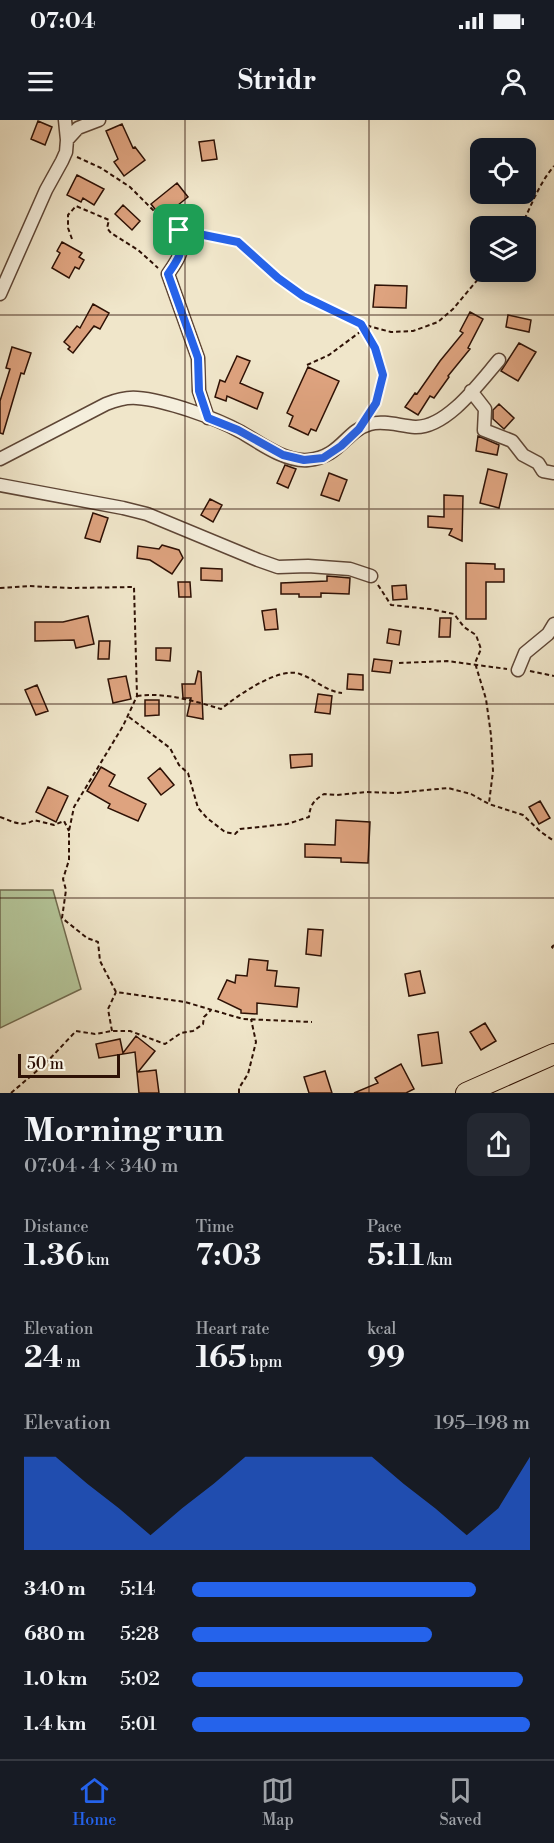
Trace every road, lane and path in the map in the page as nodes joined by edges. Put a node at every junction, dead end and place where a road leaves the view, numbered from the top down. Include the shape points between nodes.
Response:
1 (65, 120) edge
2 (99, 120) edge
3 (66, 146) junction
4 (554, 166) edge
5 (526, 216) edge
6 (179, 230) junction
7 (72, 239) dead end
8 (168, 274) junction
9 (476, 282) edge
10 (0, 294) edge
11 (361, 324) junction
12 (364, 329) junction
13 (499, 360) dead end
14 (307, 365) dead end
15 (471, 391) junction
16 (208, 418) junction
17 (359, 429) junction
18 (0, 459) edge
19 (554, 473) edge
20 (0, 485) edge
21 (371, 576) joint
22 (0, 588) edge
23 (554, 624) edge
24 (399, 663) dead end
25 (476, 663) junction
26 (518, 670) junction
27 (554, 676) edge
28 (342, 693) dead end
29 (137, 696) junction
30 (128, 716) junction
31 (489, 804) junction
32 (0, 817) edge
33 (69, 831) junction
34 (554, 841) edge
35 (116, 992) junction
36 (212, 1010) junction
37 (251, 1019) junction
38 (312, 1022) dead end
39 (111, 1031) junction
40 (554, 1054) edge
41 (11, 1093) edge
42 (239, 1093) edge
43 (466, 1093) edge

1 - 3 street
2 - 3 street via 78,128
3 - 6 path via 130,187 164,222
3 - 10 street
4 - 5 path via 543,179
6 - 8 street via 180,256
6 - 11 path via 238,242 303,296
7 - 8 path via 68,215 76,206 109,220 107,228 111,234
8 - 16 street via 198,358 199,391
9 - 11 path via 438,322 413,331 391,332
11 - 12 path
12 - 14 path via 329,355
12 - 17 path via 383,375 376,403
13 - 15 street
15 - 17 street via 452,410 429,424 417,427 380,422
15 - 19 street via 485,409 484,430 512,441 543,471
16 - 17 street via 283,455 304,460 323,458
16 - 18 street via 151,400 119,399
20 - 21 street via 147,514 278,567 350,568
21 - 25 path via 390,605 454,614 476,635 482,649
22 - 29 path via 134,587
23 - 26 street via 525,654
24 - 25 path
25 - 26 path
25 - 31 path via 491,735 493,771
26 - 27 path
28 - 29 path via 300,674 286,672 221,709 176,697
29 - 30 path
30 - 31 path via 170,748 188,773 198,808 225,832 235,834 240,829 287,825 309,817 315,800 324,794 448,788
30 - 33 path via 75,807
31 - 34 path via 523,815
32 - 33 path via 27,824 34,820 54,825 64,821
33 - 35 path via 62,918 98,942 100,961
35 - 36 path
35 - 39 path via 108,1009
36 - 37 path
36 - 39 path via 203,1024 165,1044 130,1031
37 - 38 path
37 - 42 path via 256,1042
39 - 41 path via 75,1031
40 - 43 main road

